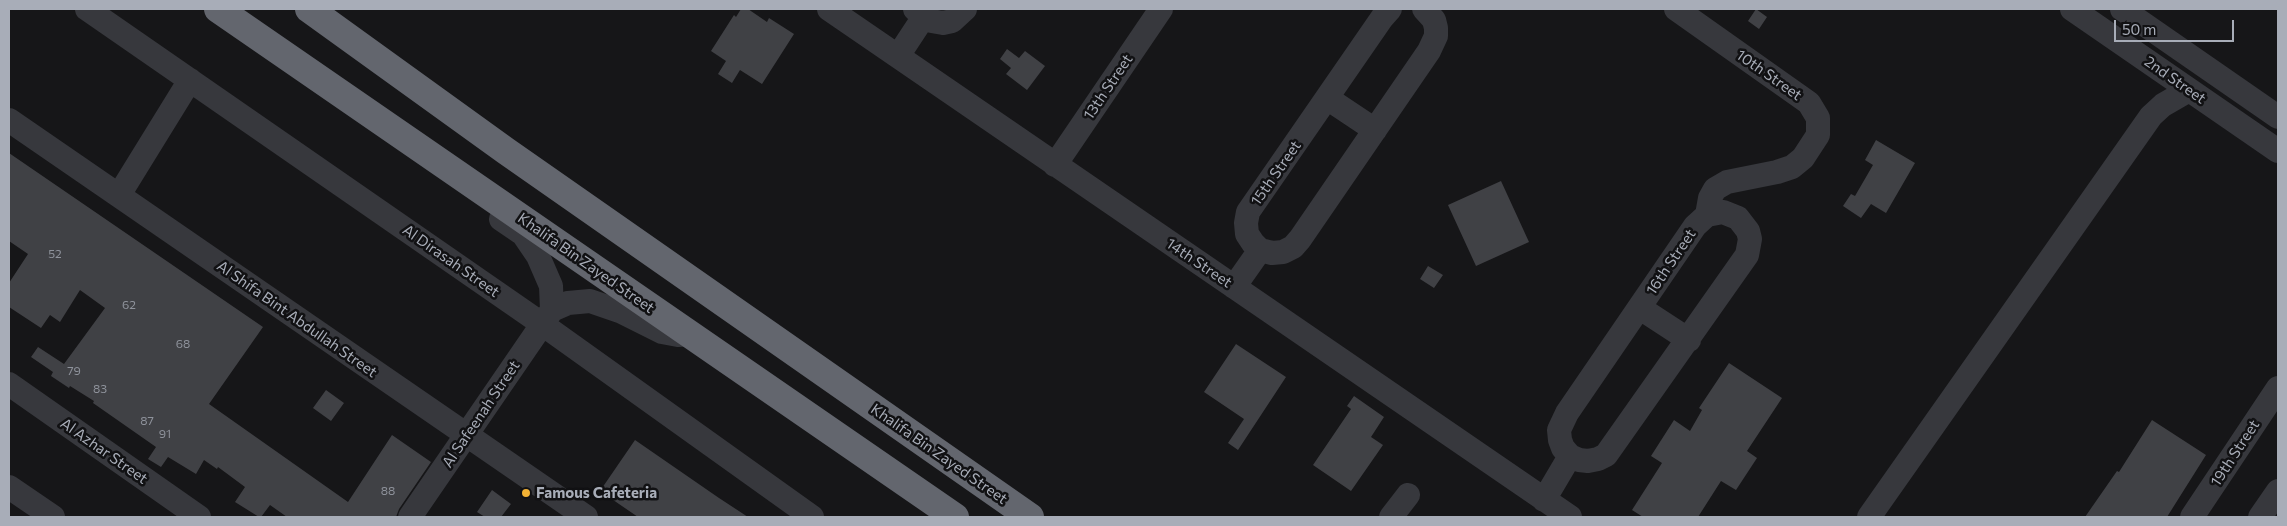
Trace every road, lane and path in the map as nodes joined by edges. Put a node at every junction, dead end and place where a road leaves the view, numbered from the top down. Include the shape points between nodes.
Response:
1 (87, 9) edge
2 (218, 9) edge
3 (828, 9) edge
4 (965, 9) edge
5 (1161, 9) edge
6 (1390, 9) edge
7 (1424, 9) edge
8 (1676, 9) edge
9 (2072, 9) edge
10 (2122, 9) edge
11 (314, 11) edge
12 (919, 14) edge
13 (898, 56) junction
14 (2155, 66) junction
15 (190, 80) junction
16 (2189, 90) junction
17 (1327, 98) junction
18 (2151, 116) junction
19 (2278, 117) edge
20 (9, 120) edge
21 (1375, 130) junction
22 (2278, 152) edge
23 (1056, 165) junction
24 (479, 188) junction
25 (119, 195) junction
26 (1707, 216) junction
27 (1260, 250) junction
28 (1234, 287) junction
29 (1640, 308) junction
30 (547, 317) junction
31 (689, 334) junction
32 (1689, 340) junction
33 (9, 384) edge
34 (2278, 388) edge
35 (466, 436) junction
36 (1570, 456) junction
37 (9, 487) edge
38 (2278, 491) edge
39 (1408, 495) dead end
40 (1544, 500) junction
41 (53, 517) edge
42 (199, 517) edge
43 (410, 517) edge
44 (586, 517) edge
45 (812, 517) edge
46 (955, 517) edge
47 (1030, 517) edge
48 (1391, 517) edge
49 (1570, 517) edge
50 (1869, 517) edge
51 (2192, 517) edge
52 (2260, 517) edge

1 - 15 street, Al Dirasah Street
2 - 24 highway, Khalifa Bin Zayed Street
3 - 13 street, 14th Street
4 - 12 street via 952,21 944,23 935,23
5 - 23 street, 13th Street
6 - 17 street, 15th Street
7 - 21 street via 1436,28 1434,44
8 - 26 street, 10th Street via 1810,103 1818,118 1818,135 1803,158 1792,167 1727,182 1715,189
9 - 14 street, 2nd Street
10 - 19 street, 2nd Street
11 - 47 highway, Khalifa Bin Zayed Street via 506,151
12 - 13 street
13 - 23 street, 14th Street
14 - 16 street, 2nd Street
14 - 18 street
15 - 25 street
15 - 30 street, Al Dirasah Street
16 - 18 street
16 - 22 street, 2nd Street
17 - 21 street
17 - 27 street, 15th Street via 1248,212 1247,234
18 - 50 street
20 - 25 street, Al Shifa Bint Abdullah Street
21 - 27 street via 1293,247 1272,253
23 - 28 street, 14th Street
24 - 30 street via 486,208 523,234 536,251 551,286
24 - 31 highway, Khalifa Bin Zayed Street
25 - 35 street, Al Shifa Bint Abdullah Street
26 - 29 street, 16th Street via 1695,226
26 - 32 street, 16th Street via 1723,212 1738,218 1748,231 1750,247
27 - 28 street
28 - 40 street, 14th Street
29 - 32 street, 16th Street
29 - 36 street, 16th Street via 1563,420 1560,440
30 - 31 street via 568,303 590,301 622,312 662,332
30 - 35 street, Al Safeenah Street
30 - 45 street, Al Dirasah Street
31 - 46 highway, Khalifa Bin Zayed Street
32 - 36 street, 16th Street via 1606,454 1588,462
33 - 42 street, Al Azhar Street
34 - 51 street, 19th Street
35 - 43 street, Al Safeenah Street
35 - 44 street, Al Shifa Bint Abdullah Street
36 - 40 street
37 - 41 street
38 - 52 street
39 - 48 street
40 - 49 street, 14th Street

